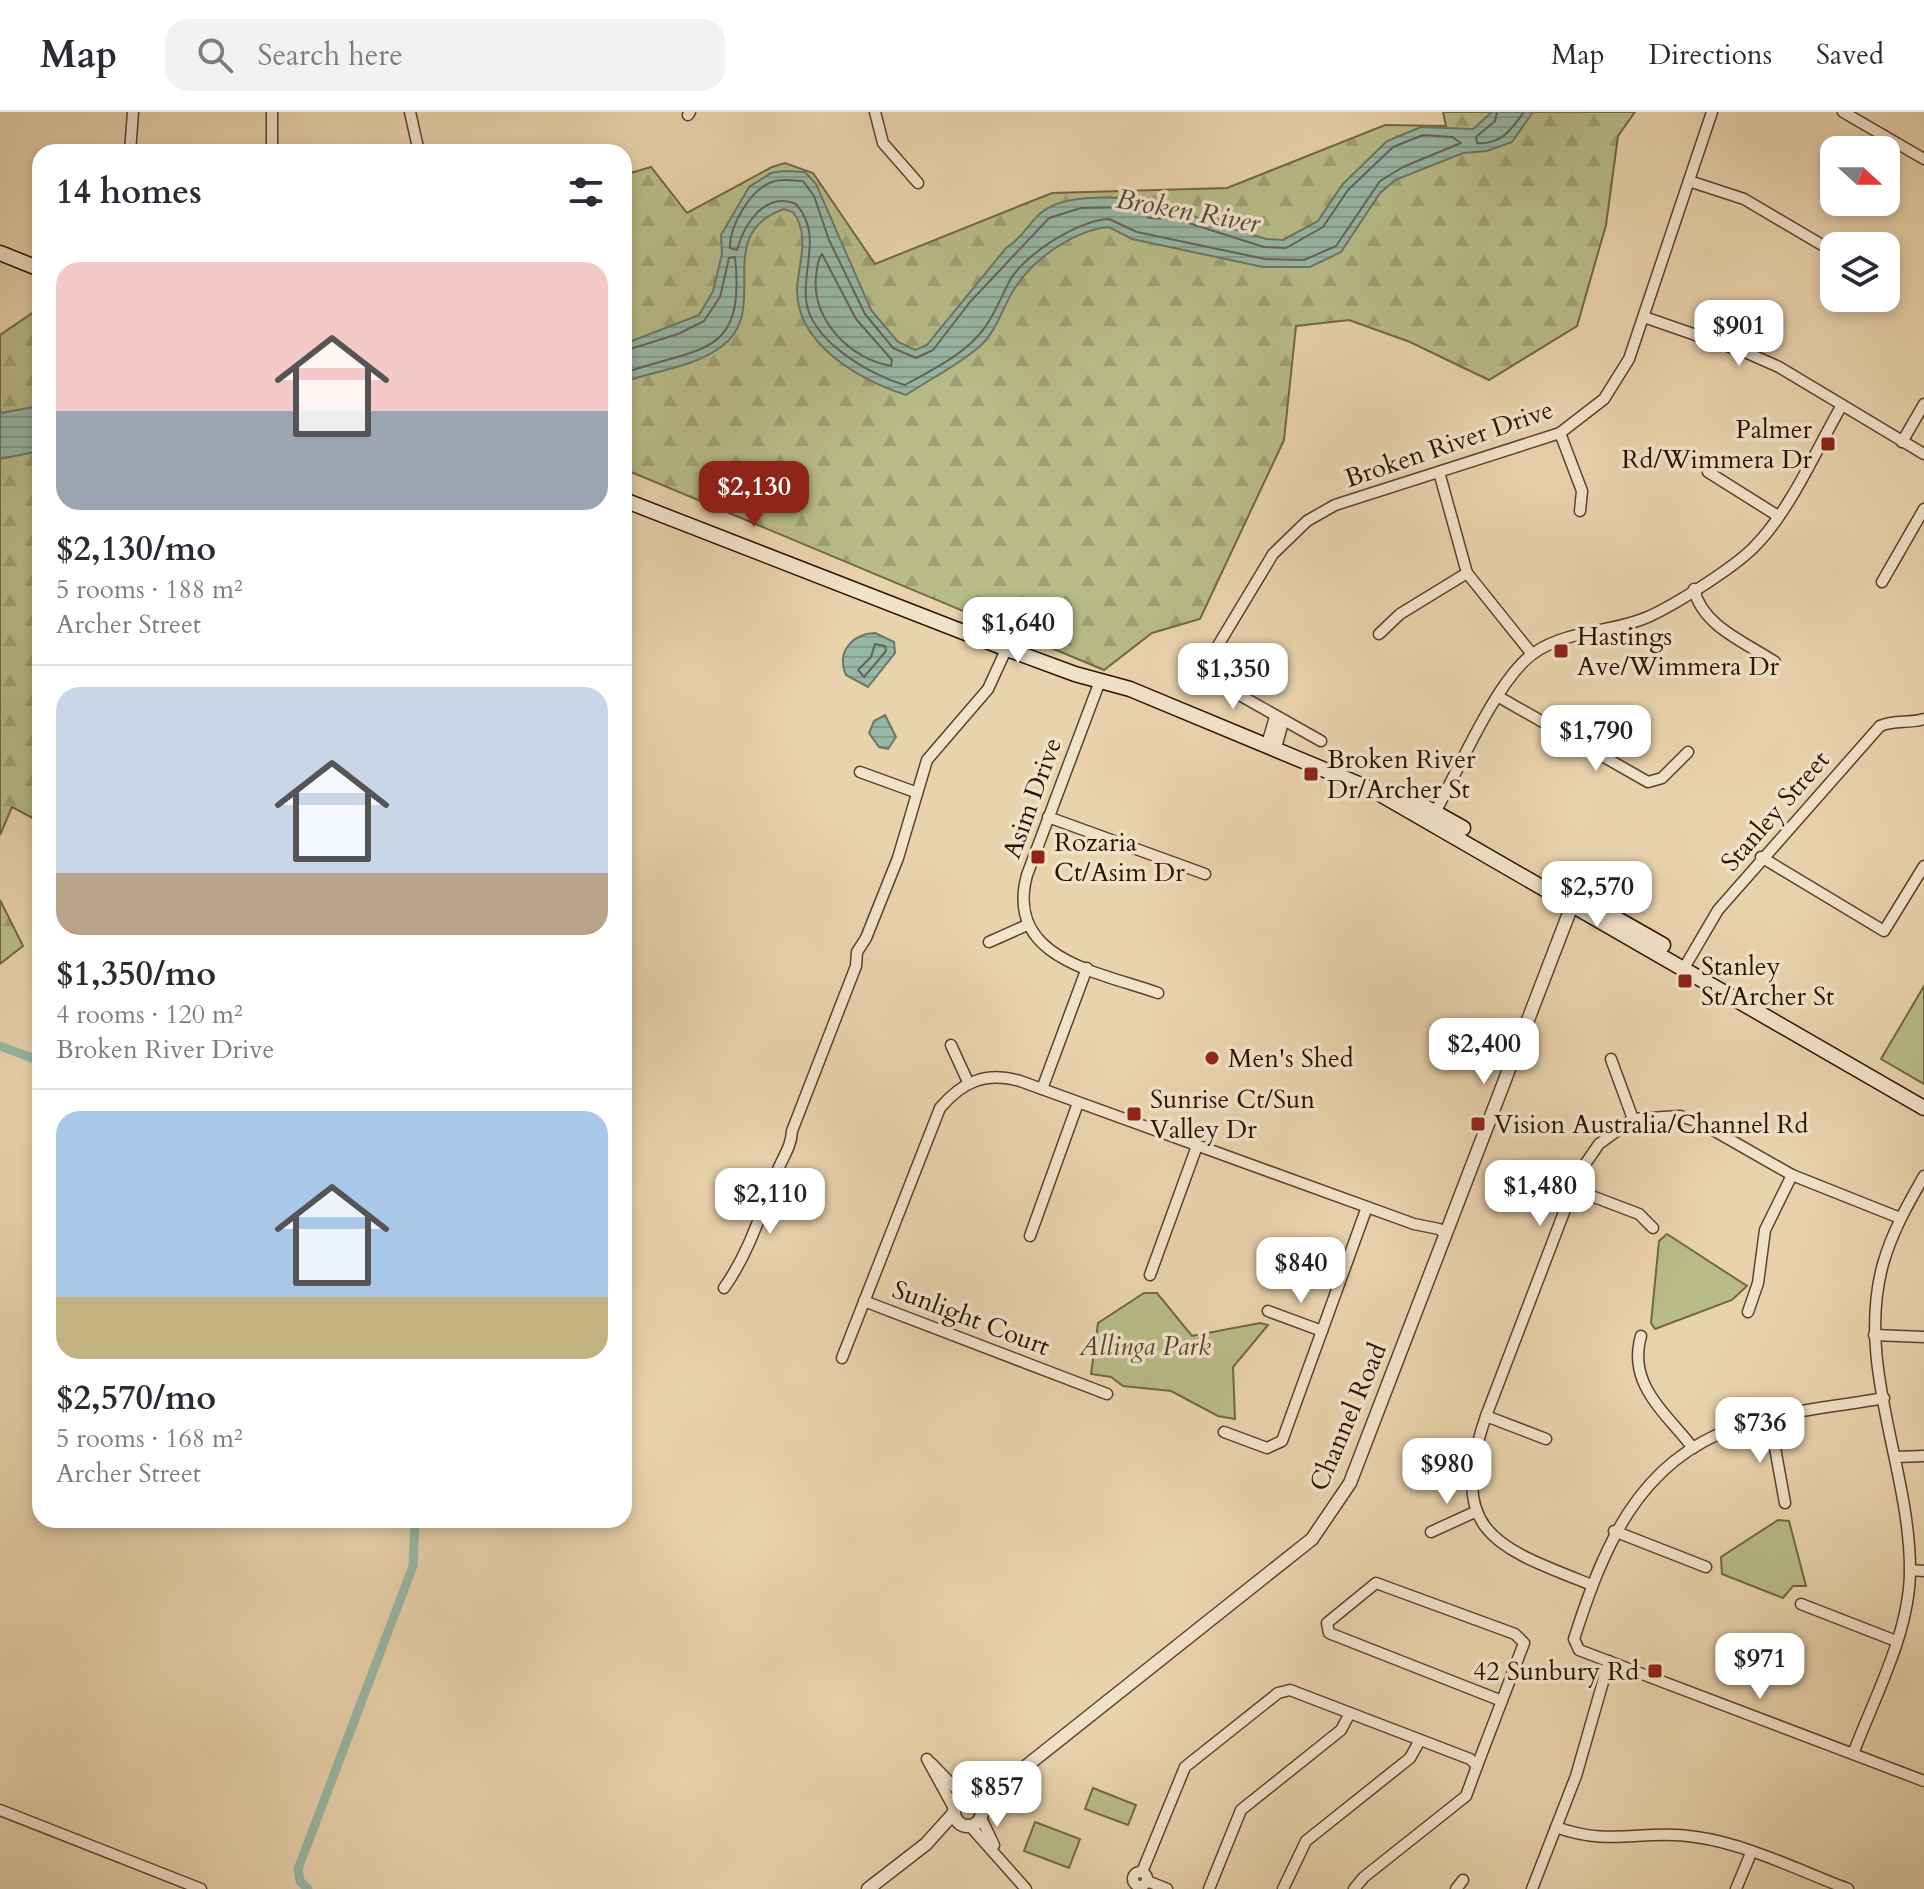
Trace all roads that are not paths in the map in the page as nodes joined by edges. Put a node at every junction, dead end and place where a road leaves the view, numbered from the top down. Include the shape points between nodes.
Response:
1 (133, 112) edge
2 (272, 112) edge
3 (410, 112) edge
4 (875, 112) edge
5 (1712, 112) edge
6 (1843, 112) edge
7 (131, 144) edge
8 (272, 144) edge
9 (417, 144) edge
10 (1924, 159) edge
11 (1689, 181) junction
12 (918, 183) dead end
13 (1820, 244) edge
14 (0, 253) edge
15 (0, 262) edge
16 (32, 266) edge
17 (32, 274) edge
18 (1644, 317) junction
19 (1924, 404) edge
20 (1842, 405) junction
21 (1560, 433) junction
22 (1902, 442) junction
23 (1924, 454) edge
24 (1439, 472) junction
25 (1708, 472) dead end
26 (632, 503) edge
27 (1924, 509) edge
28 (1580, 511) dead end
29 (1778, 516) junction
30 (1467, 573) junction
31 (1882, 582) dead end
32 (1694, 589) junction
33 (1379, 634) dead end
34 (1008, 645) junction
35 (1532, 654) junction
36 (1775, 662) dead end
37 (1098, 680) junction
38 (1499, 697) junction
39 (1924, 719) edge
40 (1279, 720) junction
41 (1321, 741) dead end
42 (1272, 746) junction
43 (1688, 752) dead end
44 (860, 772) dead end
45 (915, 792) junction
46 (1433, 816) junction
47 (1048, 817) junction
48 (1761, 857) junction
49 (1924, 866) edge
50 (1205, 874) dead end
51 (1578, 902) junction
52 (1027, 925) junction
53 (989, 942) dead end
54 (1686, 964) junction
55 (1087, 968) junction
56 (1158, 993) dead end
57 (951, 1045) dead end
58 (1611, 1059) dead end
59 (968, 1082) junction
60 (1042, 1089) junction
61 (1898, 1089) junction
62 (1924, 1097) edge
63 (1078, 1103) junction
64 (1924, 1108) edge
65 (1633, 1119) junction
66 (1197, 1146) junction
67 (1792, 1175) junction
68 (1924, 1176) edge
69 (1573, 1189) junction
70 (1367, 1207) junction
71 (1900, 1218) junction
72 (1653, 1228) dead end
73 (1446, 1235) junction
74 (1030, 1236) dead end
75 (1150, 1275) dead end
76 (724, 1288) dead end
77 (864, 1301) junction
78 (1268, 1311) dead end
79 (1748, 1312) dead end
80 (1322, 1331) junction
81 (1874, 1335) junction
82 (1641, 1336) dead end
83 (1924, 1337) edge
84 (842, 1358) dead end
85 (1107, 1394) dead end
86 (1884, 1398) junction
87 (1486, 1416) junction
88 (1770, 1420) junction
89 (1224, 1432) dead end
90 (1546, 1439) dead end
91 (1693, 1448) junction
92 (1924, 1456) edge
93 (1895, 1457) junction
94 (1785, 1503) dead end
95 (1477, 1511) junction
96 (1614, 1531) junction
97 (1431, 1532) dead end
98 (1706, 1567) dead end
99 (1910, 1570) junction
100 (1924, 1571) edge
101 (1592, 1585) junction
102 (1801, 1604) dead end
103 (1896, 1641) junction
104 (1609, 1661) junction
105 (1502, 1701) junction
106 (1350, 1713) junction
107 (1420, 1740) junction
108 (1853, 1754) junction
109 (1477, 1766) junction
110 (1010, 1779) junction
111 (1924, 1781) edge
112 (966, 1798) junction
113 (0, 1810) edge
114 (953, 1811) junction
115 (975, 1821) junction
116 (1556, 1827) junction
117 (926, 1844) junction
118 (1751, 1853) junction
119 (1140, 1882) edge
120 (201, 1889) edge
121 (868, 1889) edge
122 (1026, 1889) edge
123 (1167, 1889) edge
124 (1209, 1889) edge
125 (1283, 1889) edge
126 (1354, 1889) edge
127 (1532, 1889) edge
128 (1736, 1889) edge
129 (1848, 1889) edge

1 - 7 street
2 - 8 street
3 - 9 street
4 - 12 street via 883,143
5 - 11 street, Broken River Drive
6 - 10 street
11 - 13 street via 1744,199
11 - 18 street, Broken River Drive
14 - 16 main road
15 - 17 main road
18 - 20 street via 1745,352
18 - 21 street, Broken River Drive via 1614,387 1593,411
19 - 22 street
20 - 22 street
20 - 29 street
21 - 24 street, Broken River Drive
21 - 28 street via 1582,491
22 - 23 street
24 - 30 street
24 - 40 street, Broken River Drive via 1321,512 1282,542 1264,567 1209,668 1215,680
25 - 29 street
26 - 34 main road
27 - 31 street
29 - 32 street via 1757,545
30 - 33 street via 1400,614
30 - 35 street
32 - 35 street via 1649,617 1555,642
32 - 36 street via 1697,606 1711,621
34 - 37 main road
34 - 45 street via 988,689 932,753
35 - 38 street
37 - 42 main road
37 - 47 street, Asim Drive
38 - 43 street via 1648,782 1662,778
38 - 46 street
39 - 48 street, Stanley Street via 1891,720 1880,726
40 - 41 street
40 - 42 street
42 - 46 main road via 1369,783
44 - 45 street
45 - 76 street via 898,858 866,938 865,955 856,966 792,1131 790,1149 740,1266
46 - 51 main road
47 - 50 street
47 - 52 street, Asim Drive via 1022,893
48 - 49 street via 1884,931
48 - 54 street, Stanley Street via 1718,910
51 - 54 main road
51 - 73 street, Channel Road
52 - 53 street
52 - 55 street via 1043,947
54 - 61 main road
55 - 56 street
55 - 60 street
57 - 59 street
58 - 65 street
59 - 60 street via 1010,1078
59 - 77 street via 940,1108
60 - 63 street
61 - 62 main road
61 - 64 main road
63 - 66 street
63 - 74 street
65 - 67 street via 1680,1116 1699,1122
65 - 69 street via 1599,1144
66 - 70 street
66 - 75 street
67 - 71 street
67 - 79 street via 1765,1230
68 - 71 street
69 - 72 street via 1639,1214
69 - 87 street
70 - 73 street
70 - 80 street
71 - 81 street via 1883,1265
73 - 110 street, Channel Road via 1350,1483 1312,1539
77 - 84 street
77 - 85 street, Sunlight Court
78 - 80 street
80 - 89 street via 1279,1444 1262,1447
81 - 83 street
81 - 86 street
82 - 91 street via 1636,1354 1639,1378
86 - 88 street
86 - 93 street
87 - 90 street
87 - 95 street via 1471,1465
88 - 91 street via 1735,1427
88 - 94 street
91 - 96 street via 1644,1488
92 - 93 street
93 - 99 street
95 - 97 street
95 - 101 street via 1509,1550
96 - 98 street
96 - 101 street
99 - 100 street
99 - 103 street
101 - 104 street via 1574,1639 1579,1650
102 - 103 street
103 - 108 street
104 - 108 street
104 - 116 street
105 - 105 street via 1524,1643 1515,1634 1376,1583 1327,1623 1329,1633
105 - 109 street
106 - 107 street
106 - 119 street via 1290,1690 1278,1693 1185,1767
106 - 124 street via 1341,1730 1241,1810
107 - 109 street
107 - 125 street via 1410,1758 1306,1841
108 - 111 street
109 - 126 street via 1466,1796
110 - 112 street, Channel Road
110 - 115 street, Channel Road
112 - 114 street, Channel Road
112 - 114 street via 927,1759
112 - 115 street via 976,1800
113 - 120 street
114 - 115 street via 955,1820
114 - 117 street, Channel Road
115 - 117 street, Channel Road
115 - 122 street
116 - 118 street via 1602,1839 1698,1837
116 - 127 street
117 - 121 street, Channel Road
118 - 128 street
118 - 129 street
119 - 123 street

